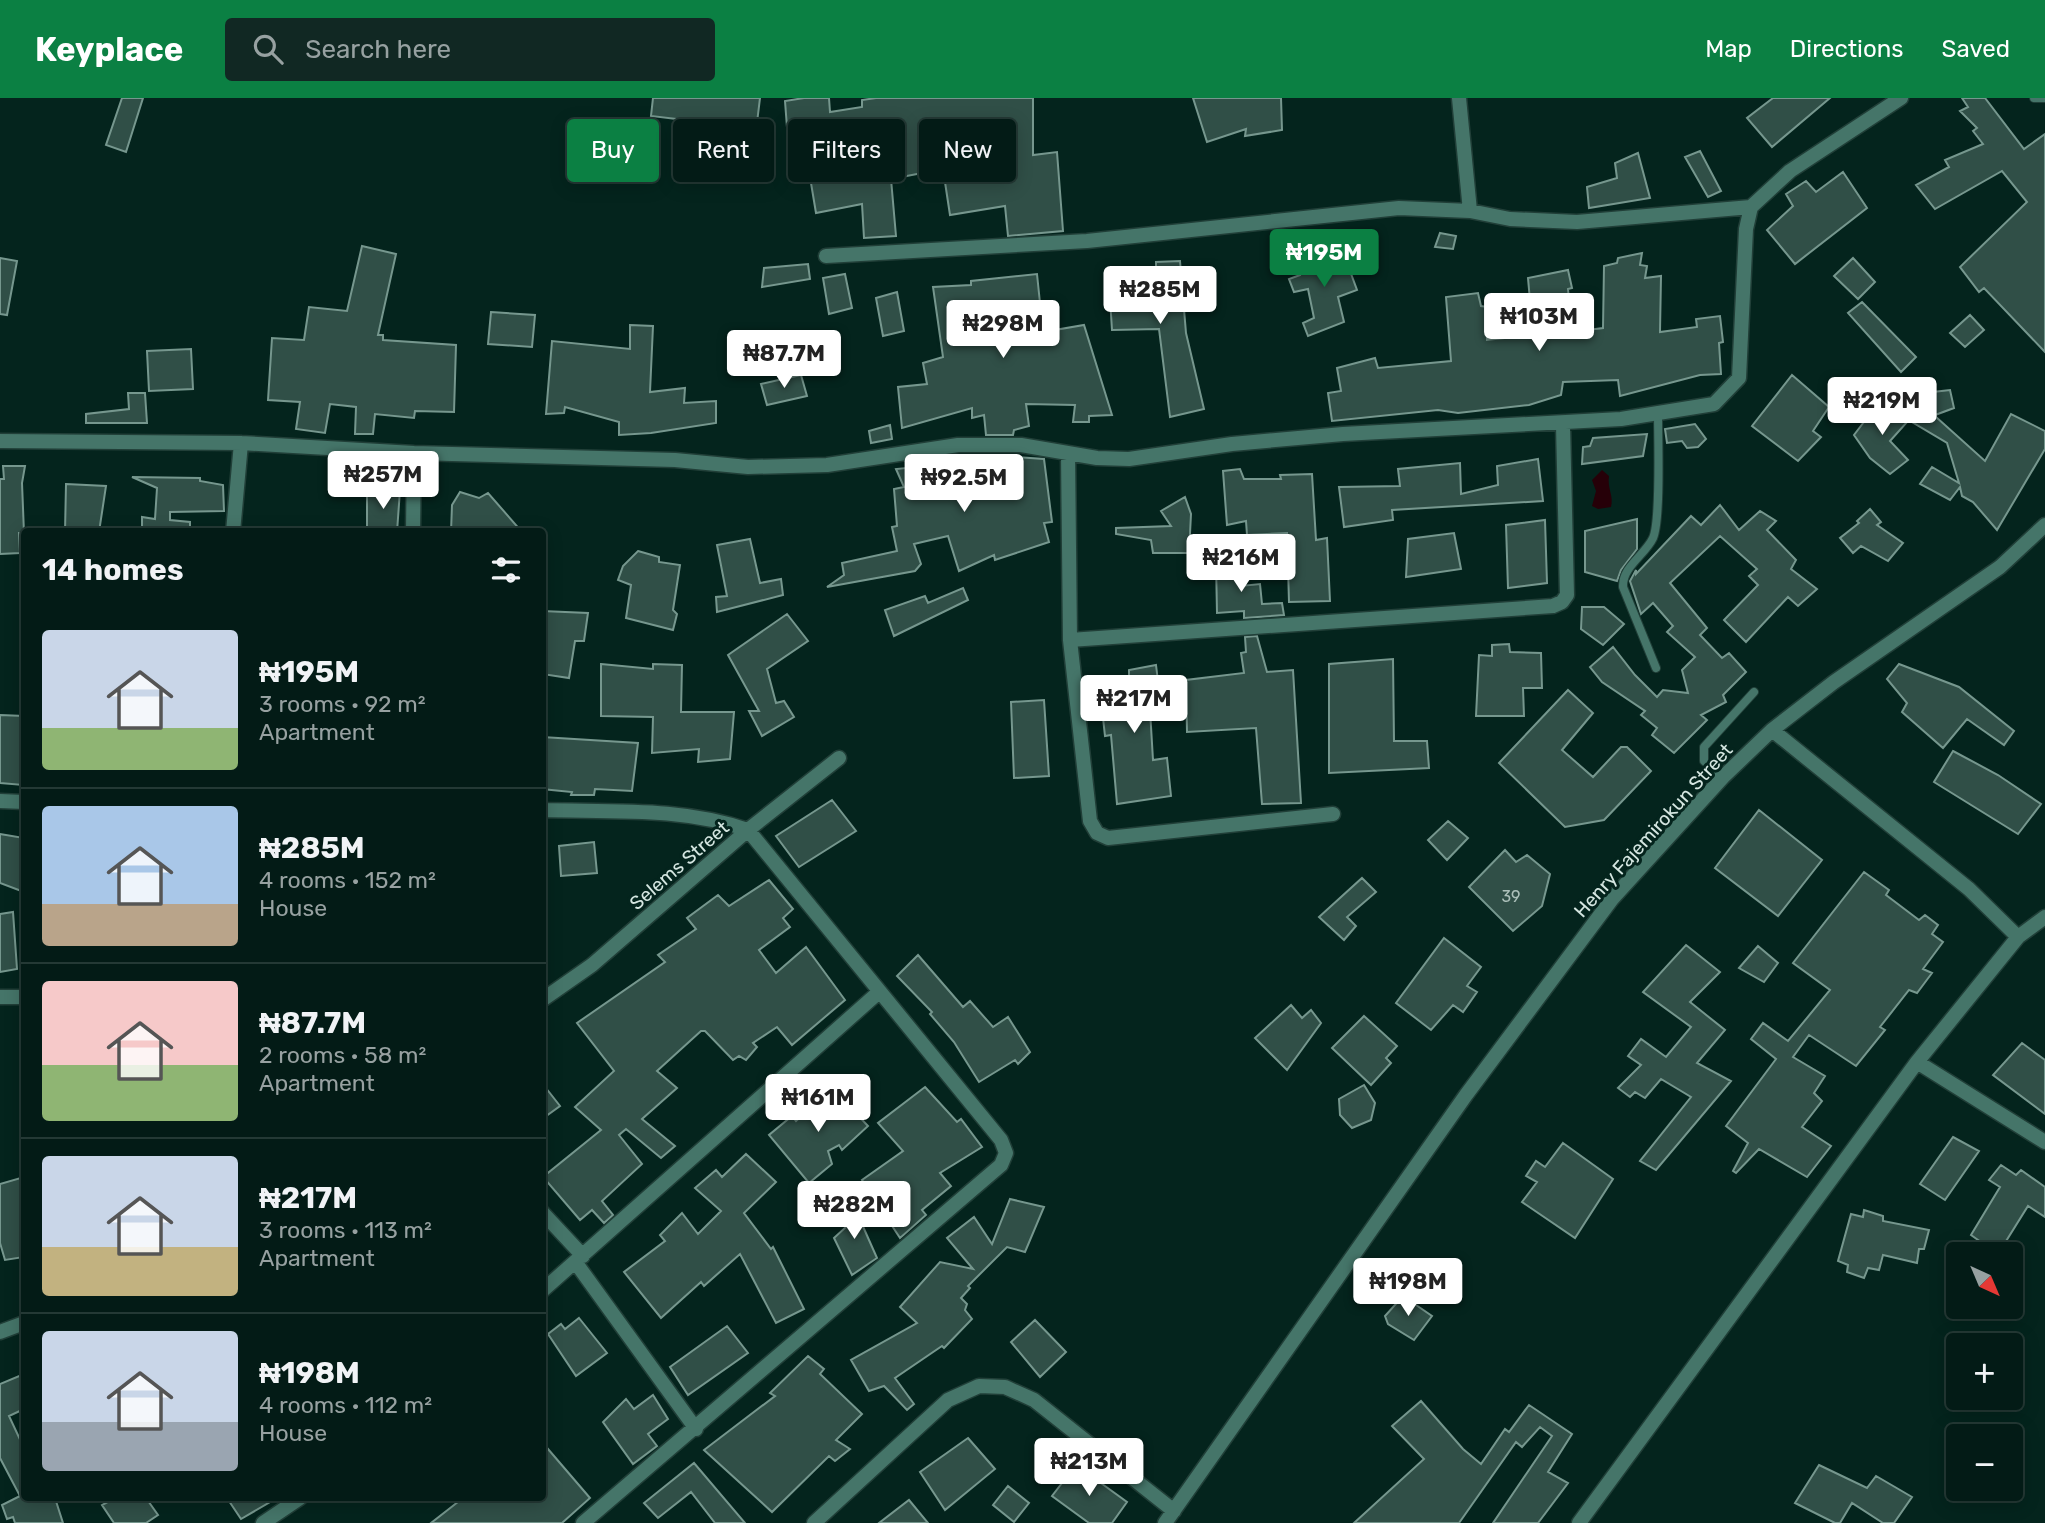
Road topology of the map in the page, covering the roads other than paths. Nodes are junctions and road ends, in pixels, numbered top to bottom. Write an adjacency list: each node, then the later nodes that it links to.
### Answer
1 (1459, 98): 6 (street)
2 (1901, 98): 5 (street)
3 (2034, 98): 4 (lane)
4 (2045, 98)
5 (1751, 207): 6 (street); 8 (street)
6 (1470, 211): 7 (street)
7 (825, 256)
8 (1658, 414): 9 (street); 18 (lane)
9 (1563, 425): 13 (street); 17 (street)
10 (0, 441): 11 (street)
11 (241, 443): 12 (street); 15 (street)
12 (414, 453): 13 (street); 16 (street)
13 (1068, 453): 17 (street)
14 (2045, 525): 20 (street, Henry Fajemirokun Street)
15 (233, 528)
16 (413, 528)
17 (1070, 640): 26 (street)
18 (1656, 668)
19 (1754, 692): 22 (lane)
20 (1772, 730): 22 (street, Henry Fajemirokun Street); 29 (street)
21 (839, 758): 27 (street, Selems Street)
22 (1723, 778): 43 (street, Henry Fajemirokun Street)
23 (0, 801): 24 (street)
24 (21, 802)
25 (546, 810): 27 (street)
26 (1333, 814)
27 (748, 830): 30 (street); 33 (street, Selems Street)
28 (2045, 917): 29 (street)
29 (2018, 937): 34 (street)
30 (878, 992): 37 (street); 41 (street)
31 (0, 997): 32 (street)
32 (21, 997)
33 (546, 997)
34 (1917, 1062): 35 (street); 48 (street)
35 (2045, 1142)
36 (546, 1217): 37 (street)
37 (580, 1259): 38 (street); 41 (street)
38 (546, 1288)
39 (21, 1323): 40 (street)
40 (0, 1332)
41 (696, 1429): 45 (street)
42 (296, 1501): 44 (street)
43 (1174, 1511): 46 (street); 47 (street, Henry Fajemirokun Street)
44 (263, 1523)
45 (583, 1523)
46 (814, 1523)
47 (1165, 1523)
48 (1579, 1523)

